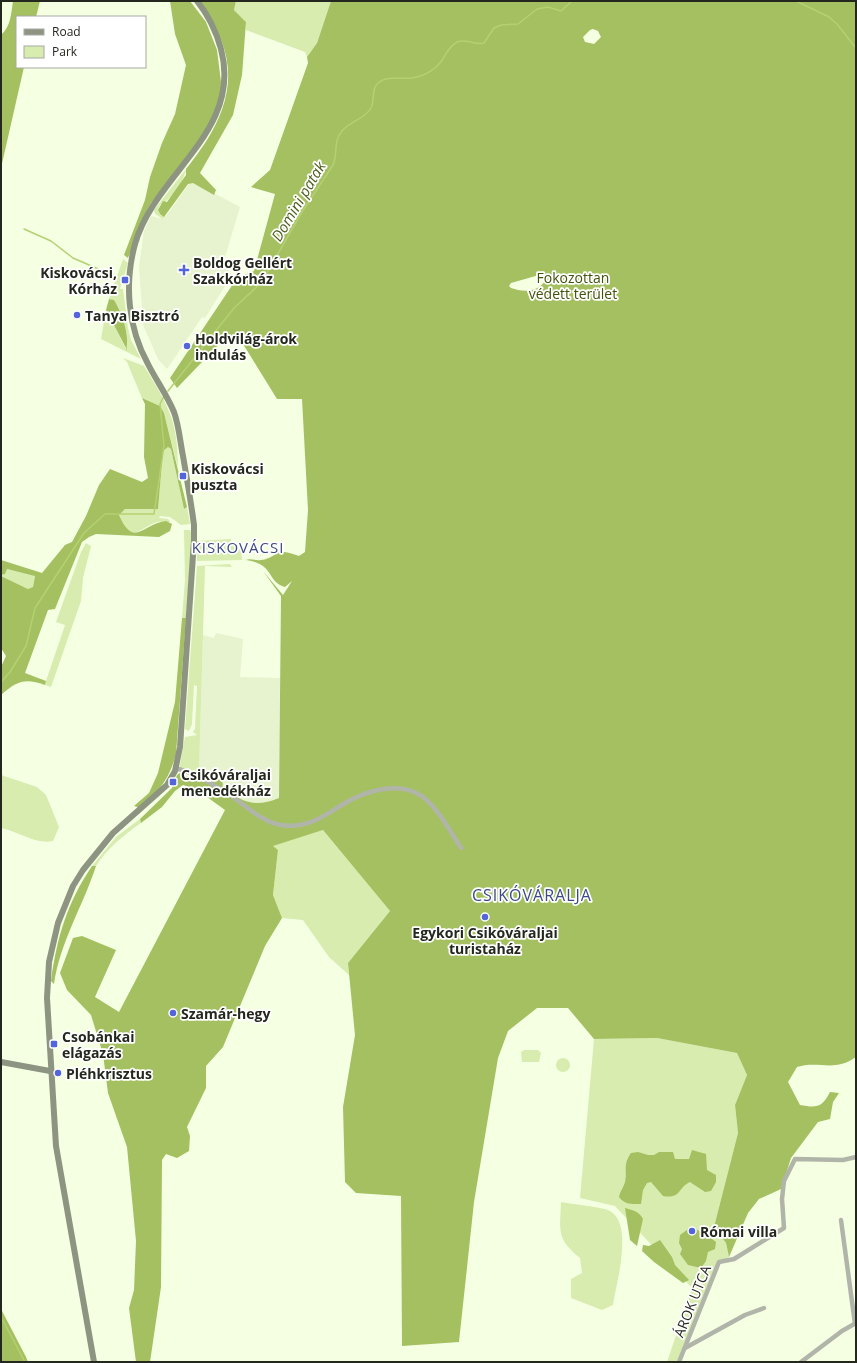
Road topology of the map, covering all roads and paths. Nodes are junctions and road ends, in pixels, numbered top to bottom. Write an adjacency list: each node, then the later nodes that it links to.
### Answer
1 (197, 1): 2 (main road)
2 (176, 768): 3 (street); 5 (main road)
3 (461, 848)
4 (1, 1062): 5 (main road)
5 (50, 1071): 11 (main road)
6 (856, 1157): 10 (street, ÁROK UTCA)
7 (841, 1220): 9 (street)
8 (764, 1308): 10 (street)
9 (855, 1324): 13 (street)
10 (685, 1348): 12 (street)
11 (94, 1362)
12 (679, 1362)
13 (801, 1362)

